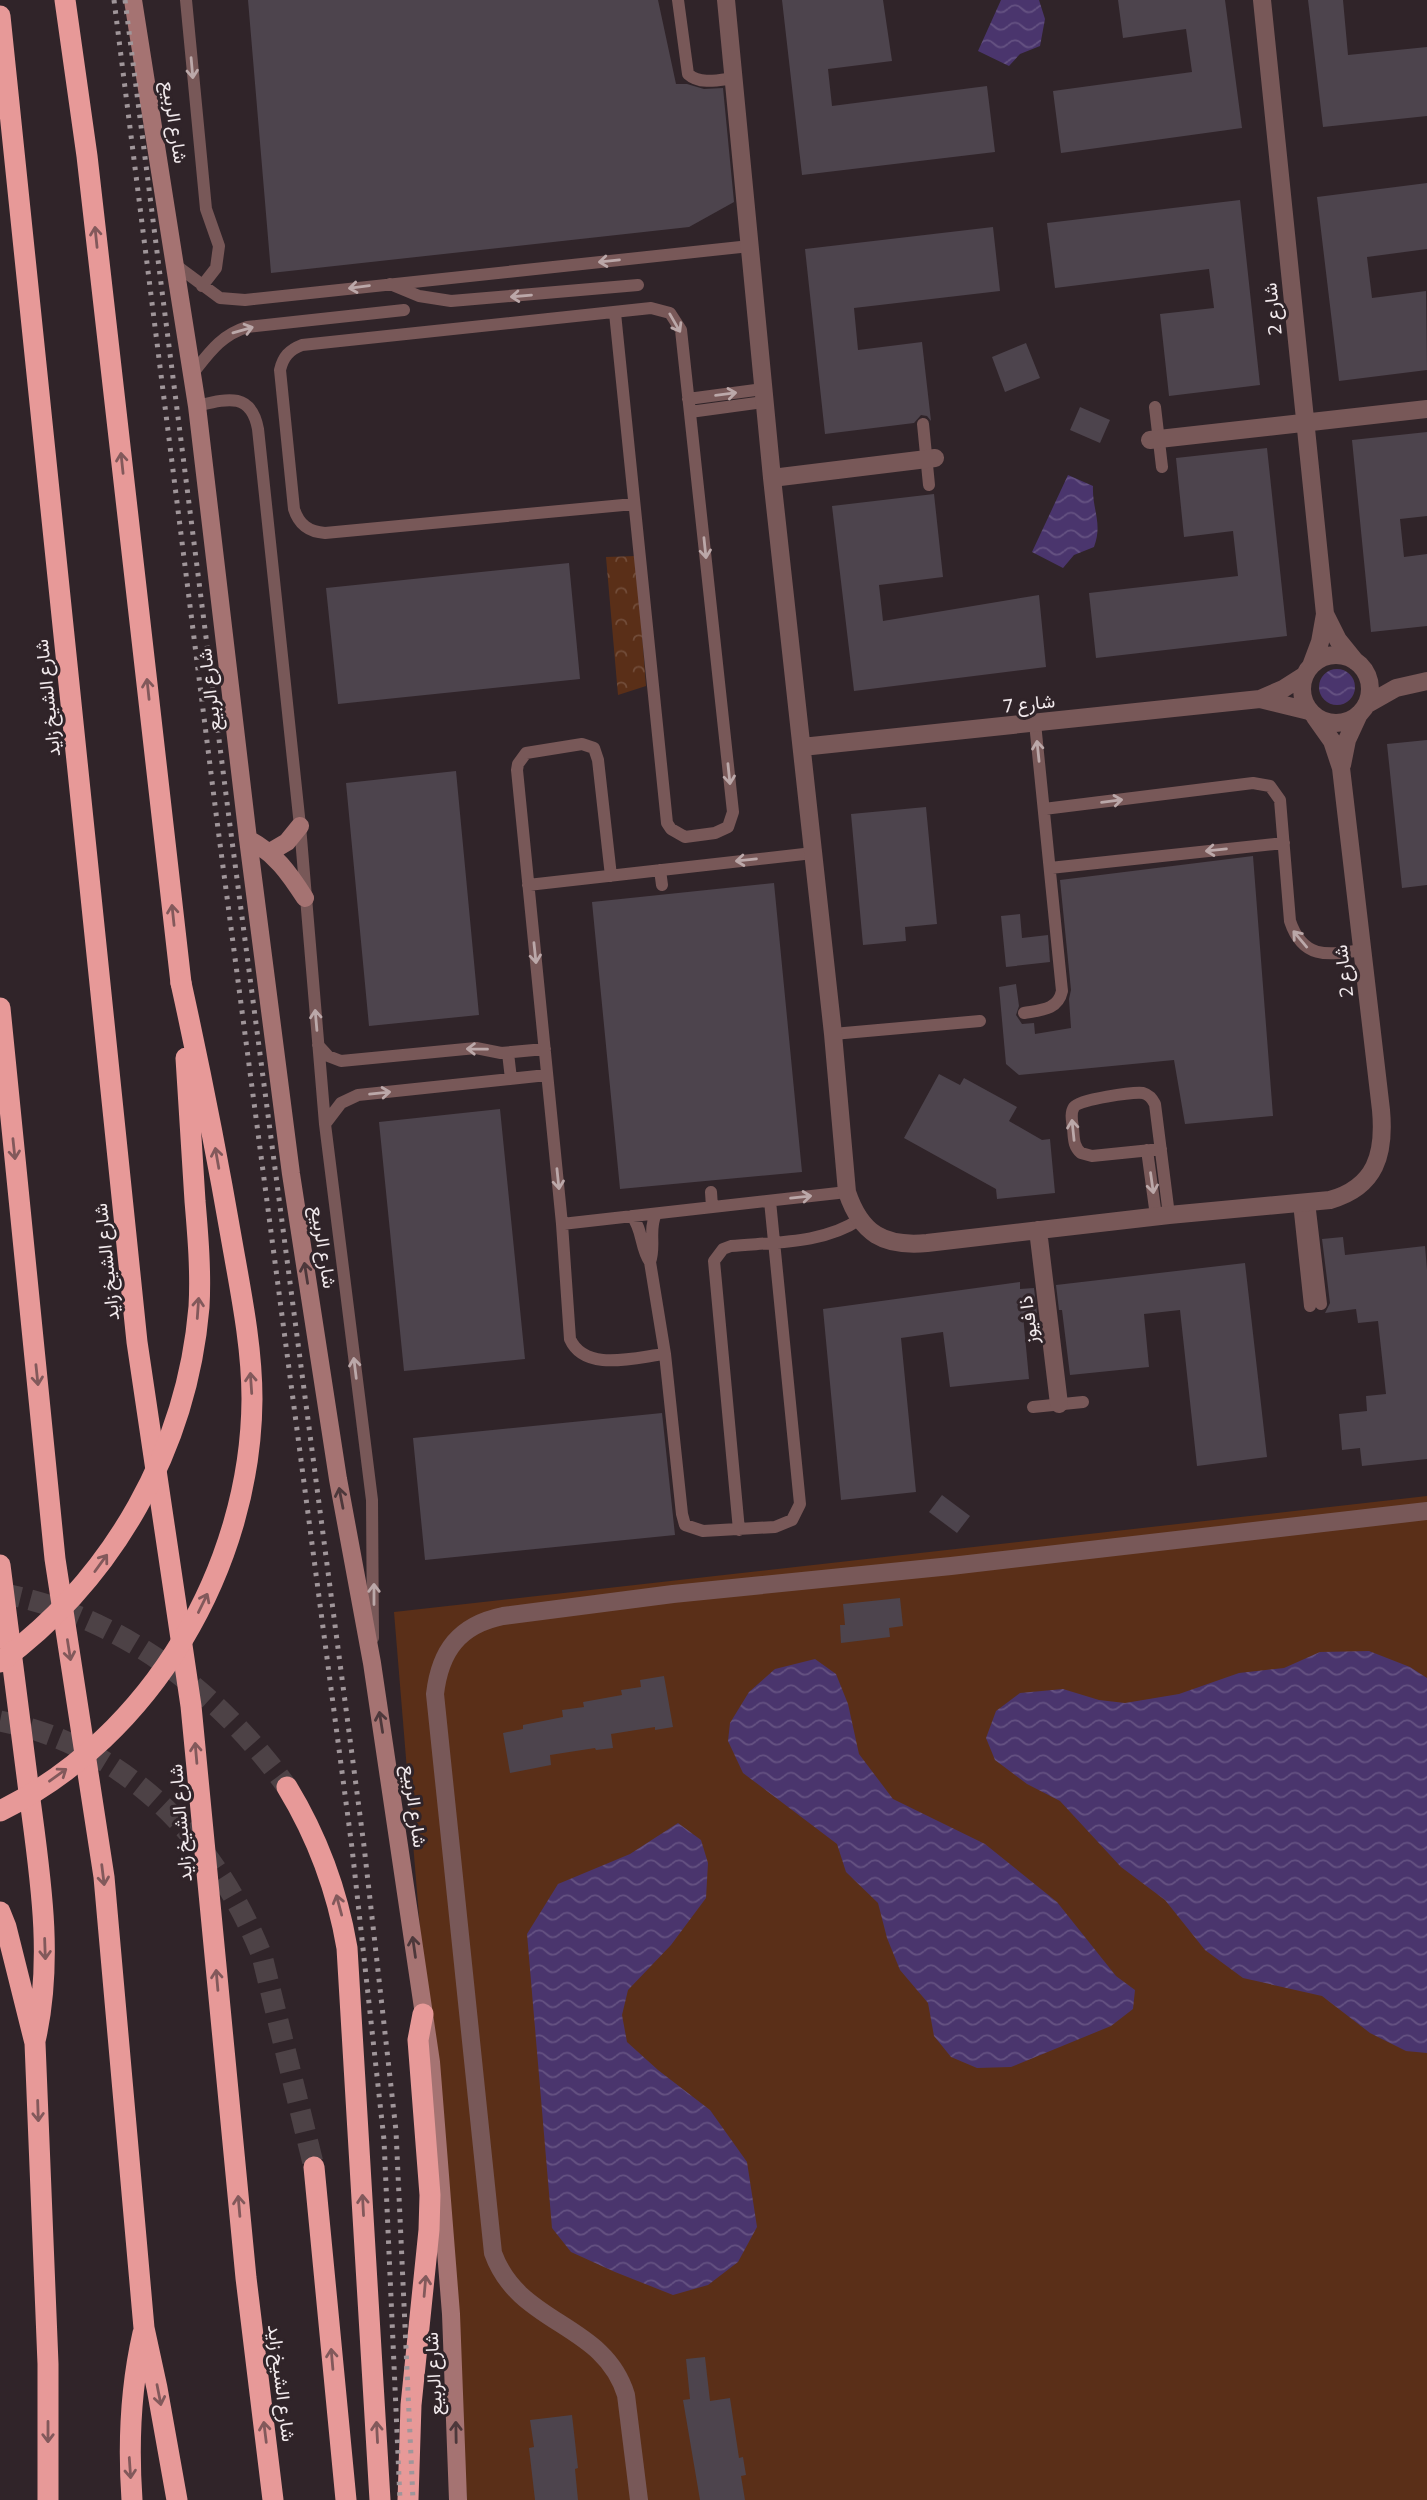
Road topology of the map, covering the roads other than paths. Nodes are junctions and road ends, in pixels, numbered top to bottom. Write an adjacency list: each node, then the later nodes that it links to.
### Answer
1 (65, 0): 53 (highway, one-way to 1)
2 (186, 0): 13 (lane, one-way to 13)
3 (678, 0): 8 (lane)
4 (726, 0): 8 (street)
5 (1262, 0): 22 (street, شارع 2)
6 (134, 2): 10 (main road, شارع الربيع)
7 (0, 16): 98 (highway, شارع الشيخ زايد, one-way to 7)
8 (734, 78): 9 (street)
9 (750, 246): 11 (lane, one-way to 11); 17 (street)
10 (177, 266): 13 (lane); 16 (main road, شارع الربيع)
11 (388, 284): 12 (lane, one-way to 11); 13 (lane, one-way to 13)
12 (638, 285)
13 (202, 286)
14 (404, 310): 16 (lane, one-way to 14)
15 (615, 313): 18 (lane, one-way to 18); 29 (lane); 29 (lane)
16 (193, 373): 19 (main road, شارع الربيع)
17 (764, 396): 18 (lane); 27 (street)
18 (689, 405): 29 (lane, one-way to 29)
19 (197, 406): 41 (lane); 42 (main road, شارع الربيع)
20 (1151, 407): 24 (lane)
21 (1427, 409): 22 (street)
22 (1305, 422): 24 (street); 30 (street, شارع 2)
23 (927, 424): 25 (lane)
24 (1154, 439): 26 (lane)
25 (931, 458): 27 (street); 28 (lane)
26 (1157, 468)
27 (772, 478): 38 (street)
28 (934, 484)
29 (634, 504)
30 (1325, 614): 31 (street, شارع 2); 32 (street, شارع 2)
31 (1358, 664): 32 (street); 33 (street); 35 (street)
32 (1308, 670): 34 (street, شارع 7); 36 (street)
33 (1419, 682): 35 (street)
34 (1261, 699): 36 (street, شارع 7); 37 (street, شارع 7)
35 (1362, 709): 36 (street); 39 (street, شارع 2)
36 (1312, 714): 39 (street, شارع 2)
37 (1035, 723): 38 (street, شارع 7); 40 (lane, one-way to 37)
38 (802, 747): 45 (street)
39 (1341, 768): 52 (street, شارع 2)
40 (1044, 809): 43 (lane, one-way to 43); 46 (lane)
41 (300, 826): 44 (main road); 51 (lane)
42 (248, 839): 44 (main road); 87 (main road, شارع الربيع, one-way to 42)
43 (1284, 843): 46 (lane, one-way to 46); 52 (lane, one-way to 43)
44 (270, 852): 51 (main road)
45 (814, 853): 47 (lane, one-way to 47); 57 (street)
46 (1051, 868): 55 (lane)
47 (665, 870): 48 (lane); 49 (lane)
48 (611, 876): 50 (lane); 50 (lane)
49 (667, 884)
50 (528, 885): 59 (lane, one-way to 59)
51 (305, 898): 58 (lane, one-way to 51)
52 (1362, 950): 68 (street, شارع 2)
53 (181, 983): 86 (highway, one-way to 53, bridge); 89 (highway, one-way to 53, bridge)
54 (0, 1008): 94 (highway, one-way to 94)
55 (1024, 1013)
56 (980, 1021): 57 (lane)
57 (833, 1034): 65 (street)
58 (318, 1044): 60 (lane, one-way to 58); 63 (lane)
59 (545, 1049): 60 (lane); 61 (lane)
60 (508, 1053): 62 (lane)
61 (547, 1075): 62 (lane); 74 (lane, one-way to 74)
62 (511, 1079): 63 (lane, one-way to 62)
63 (325, 1124): 87 (lane, one-way to 63)
64 (1154, 1150): 64 (lane, one-way to 64); 72 (lane)
65 (847, 1192): 67 (lane, one-way to 65); 73 (street)
66 (706, 1193): 69 (lane)
67 (770, 1201): 69 (lane); 76 (lane)
68 (1304, 1202): 72 (street); 78 (lane)
69 (708, 1208): 70 (lane)
70 (656, 1214): 71 (lane); 77 (lane)
71 (632, 1216): 74 (lane); 77 (lane)
72 (1163, 1216): 75 (street)
73 (860, 1219): 75 (street); 76 (lane)
74 (562, 1224): 79 (lane)
75 (1038, 1230): 81 (street, ذا فيوز)
76 (775, 1242): 84 (lane); 84 (lane)
77 (650, 1262): 79 (lane)
78 (1316, 1305)
79 (665, 1354): 84 (lane)
80 (1083, 1398): 81 (lane)
81 (1059, 1401): 82 (lane)
82 (1033, 1404)
83 (1427, 1511): 103 (street)
84 (740, 1530)
85 (0, 1565): 92 (highway, one-way to 92)
86 (0, 1662)
87 (372, 1663): 91 (main road, شارع الربيع, one-way to 87)
88 (287, 1787): 100 (highway, one-way to 88)
89 (0, 1811)
90 (0, 1912): 92 (highway)
91 (423, 2014): 101 (highway, one-way to 91); 102 (main road, شارع الربيع, one-way to 91)
92 (35, 2043): 95 (highway, one-way to 95)
93 (314, 2167): 99 (highway, one-way to 93)
94 (144, 2328): 96 (highway, one-way to 96); 97 (highway, one-way to 97)
95 (48, 2500)
96 (132, 2500)
97 (177, 2500)
98 (273, 2500)
99 (346, 2500)
100 (380, 2500)
101 (408, 2500)
102 (458, 2500)
103 (639, 2500)

